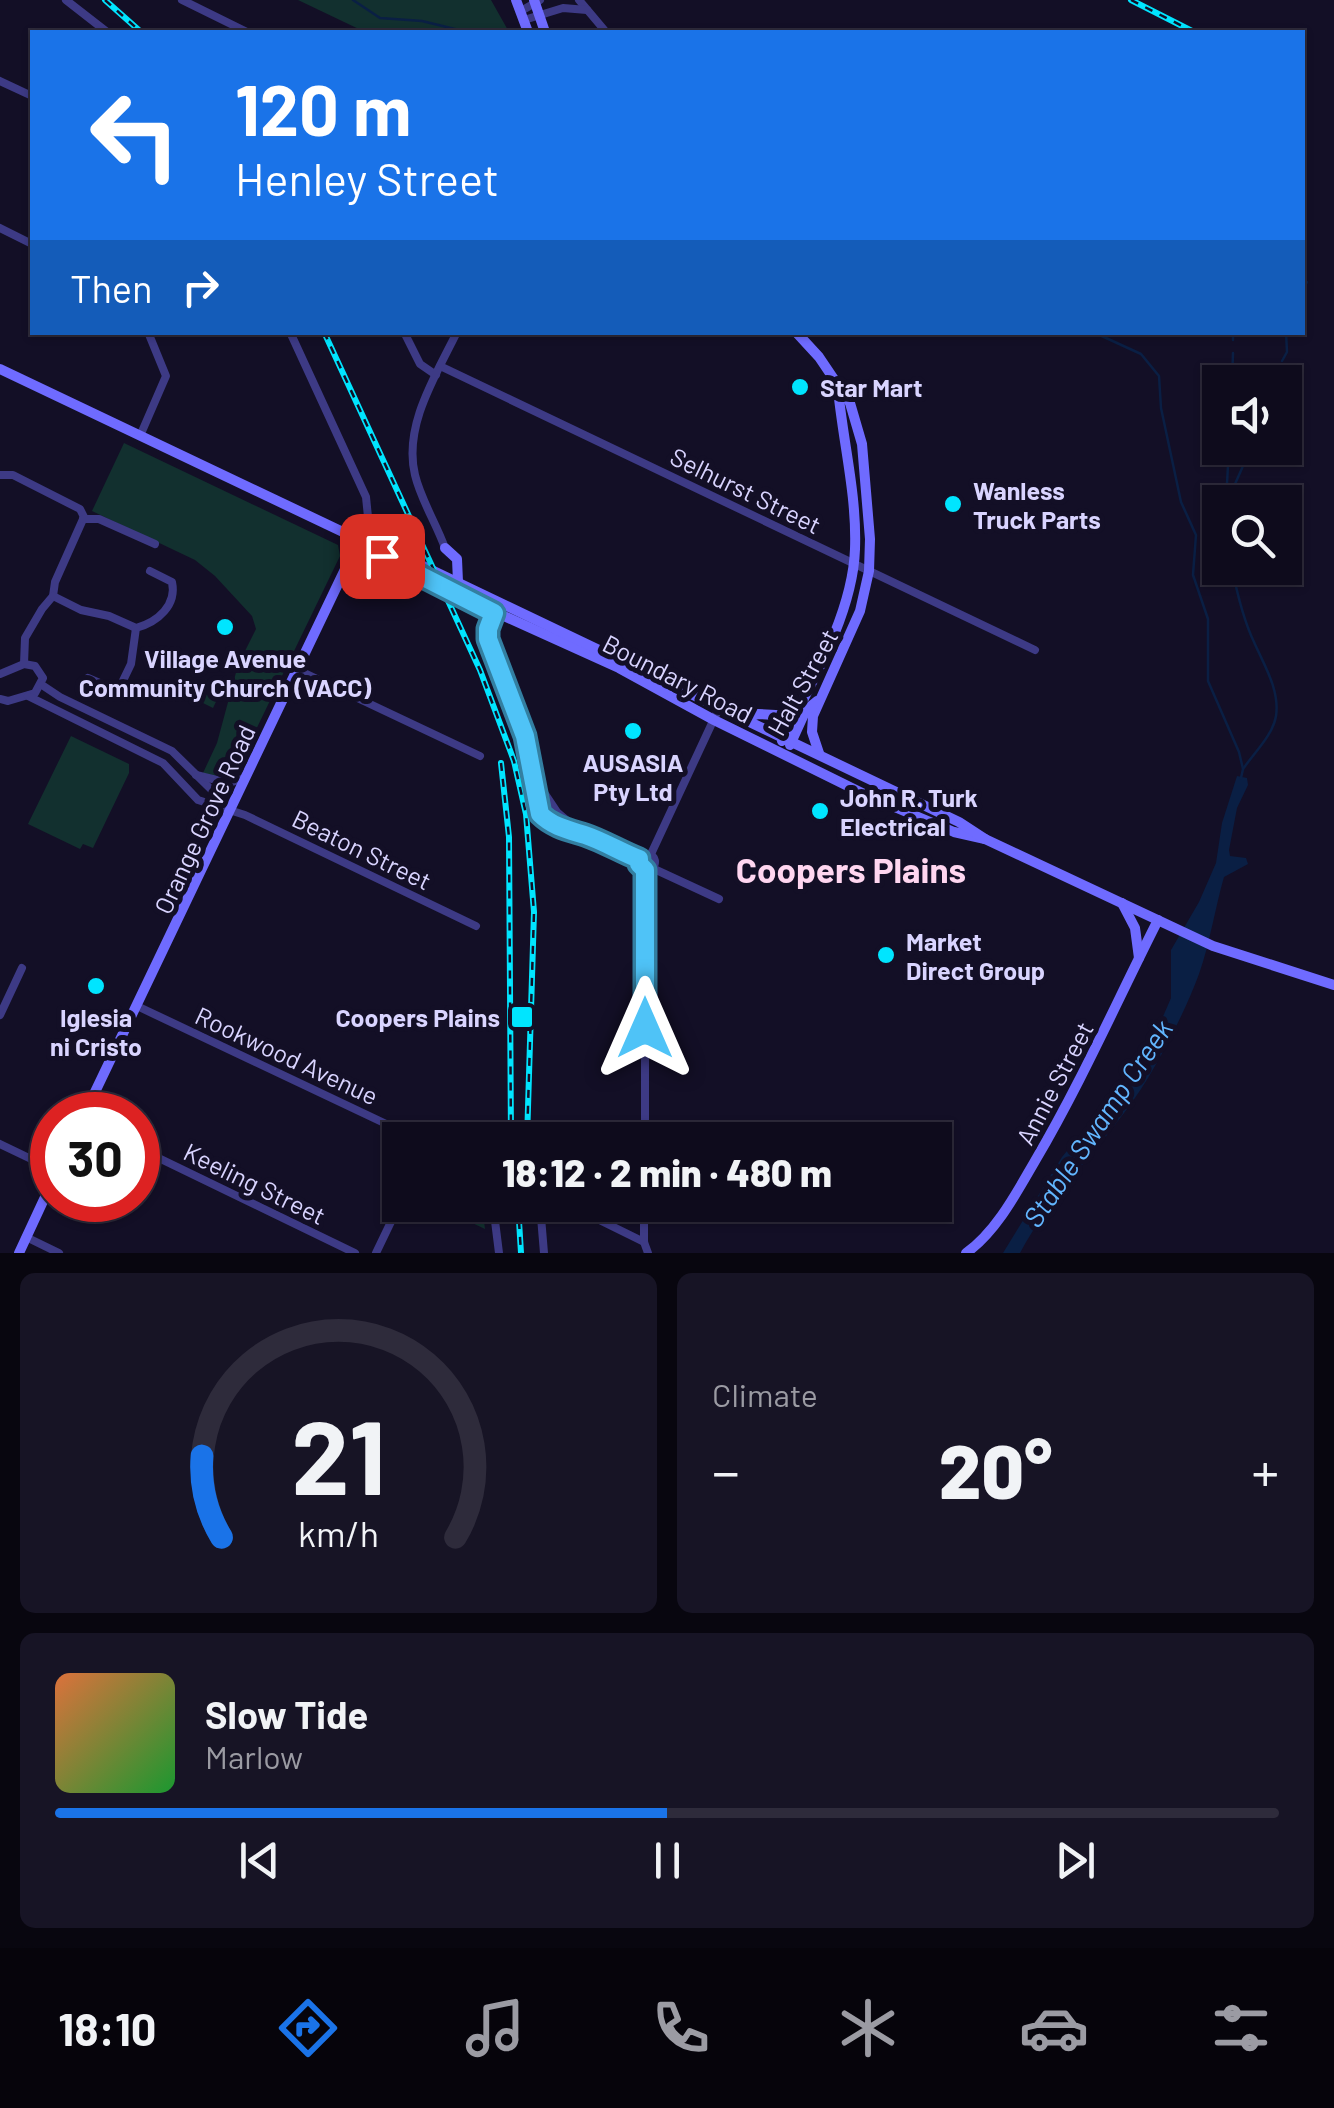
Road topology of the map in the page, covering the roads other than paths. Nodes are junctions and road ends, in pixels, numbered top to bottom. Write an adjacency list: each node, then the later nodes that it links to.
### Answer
1 (66, 0): 7 (street)
2 (182, 0): 8 (street)
3 (579, 0): 6 (street)
4 (537, 4): 5 (street); 6 (street); 9 (main road)
5 (520, 10)
6 (587, 10): 10 (street)
7 (104, 30)
8 (243, 30)
9 (544, 30)
10 (604, 30)
11 (0, 81): 12 (street)
12 (30, 95)
13 (0, 228): 14 (street)
14 (30, 243)
15 (149, 335): 23 (street)
16 (291, 335): 26 (street)
17 (406, 335): 21 (street)
18 (456, 335): 21 (street)
19 (799, 335): 22 (main road, Halt Street)
20 (0, 369): 23 (main road, Boundary Road)
21 (438, 370): 28 (street); 29 (street, Selhurst Street)
22 (838, 388): 29 (main road, Halt Street); 31 (main road, Halt Street)
23 (140, 436): 26 (main road, Boundary Road)
24 (0, 474): 25 (street)
25 (84, 519): 27 (street); 33 (street)
26 (358, 540): 32 (main road, Boundary Road); 34 (main road, Boundary Road); 38 (main road, Orange Grove Road)
27 (155, 544)
28 (445, 548): 32 (main road)
29 (854, 564): 31 (street, Selhurst Street); 48 (main road, Halt Street)
30 (150, 571): 35 (street)
31 (869, 572): 36 (street, Selhurst Street); 45 (main road, Halt Street)
32 (458, 582): 47 (main road, Boundary Road)
33 (53, 596): 35 (street); 37 (street)
34 (494, 613): 50 (main road, Boundary Road); 60 (street)
35 (136, 628): 42 (street)
36 (1035, 650)
37 (24, 664): 39 (street); 41 (street)
38 (296, 669): 54 (street); 56 (main road, Orange Grove Road)
39 (0, 674)
40 (88, 678): 42 (street)
41 (42, 685): 43 (street); 55 (street)
42 (118, 691): 44 (street)
43 (28, 696): 46 (street); 57 (street)
44 (132, 697)
45 (822, 697): 51 (main road, Halt Street); 53 (main road)
46 (1, 700)
47 (720, 706): 49 (main road, Boundary Road); 50 (street)
48 (794, 716): 49 (main road); 51 (main road, Halt Street)
49 (746, 718): 51 (main road, Boundary Road)
50 (714, 720): 52 (main road, Boundary Road); 59 (street)
51 (788, 738): 52 (main road, Halt Street); 53 (main road, Boundary Road)
52 (781, 752): 58 (main road, Boundary Road)
53 (819, 754): 58 (main road, Boundary Road)
54 (480, 756)
55 (196, 775): 56 (street); 57 (street)
56 (244, 778): 57 (main road, Orange Grove Road)
57 (230, 808): 65 (street, Beaton Street); 69 (main road, Orange Grove Road)
58 (985, 839): 63 (main road, Boundary Road)
59 (651, 854): 60 (street); 61 (street)
60 (639, 859): 61 (street)
61 (649, 869): 62 (street); 73 (street)
62 (720, 898)
63 (1122, 903): 64 (main road, Boundary Road); 66 (main road)
64 (1158, 920): 66 (main road, Annie Street); 68 (main road, Boundary Road)
65 (476, 926)
66 (1139, 959): 92 (main road, Annie Street)
67 (22, 968): 70 (street)
68 (1334, 985)
69 (137, 1006): 71 (main road, Orange Grove Road); 72 (street, Rookwood Avenue)
70 (0, 1015)
71 (95, 1092)
72 (382, 1122)
73 (645, 1122)
74 (0, 1144): 75 (street)
75 (30, 1158)
76 (160, 1159): 87 (street, Keeling Street)
77 (33, 1222): 83 (main road)
78 (391, 1222): 88 (street)
79 (495, 1222): 89 (street)
80 (541, 1222): 90 (street)
81 (603, 1222): 84 (street)
82 (644, 1222): 84 (street)
83 (26, 1238): 85 (main road); 86 (street)
84 (644, 1242): 91 (street)
85 (18, 1253)
86 (59, 1253)
87 (355, 1253)
88 (376, 1253)
89 (499, 1253)
90 (544, 1253)
91 (648, 1253)
92 (966, 1253)

